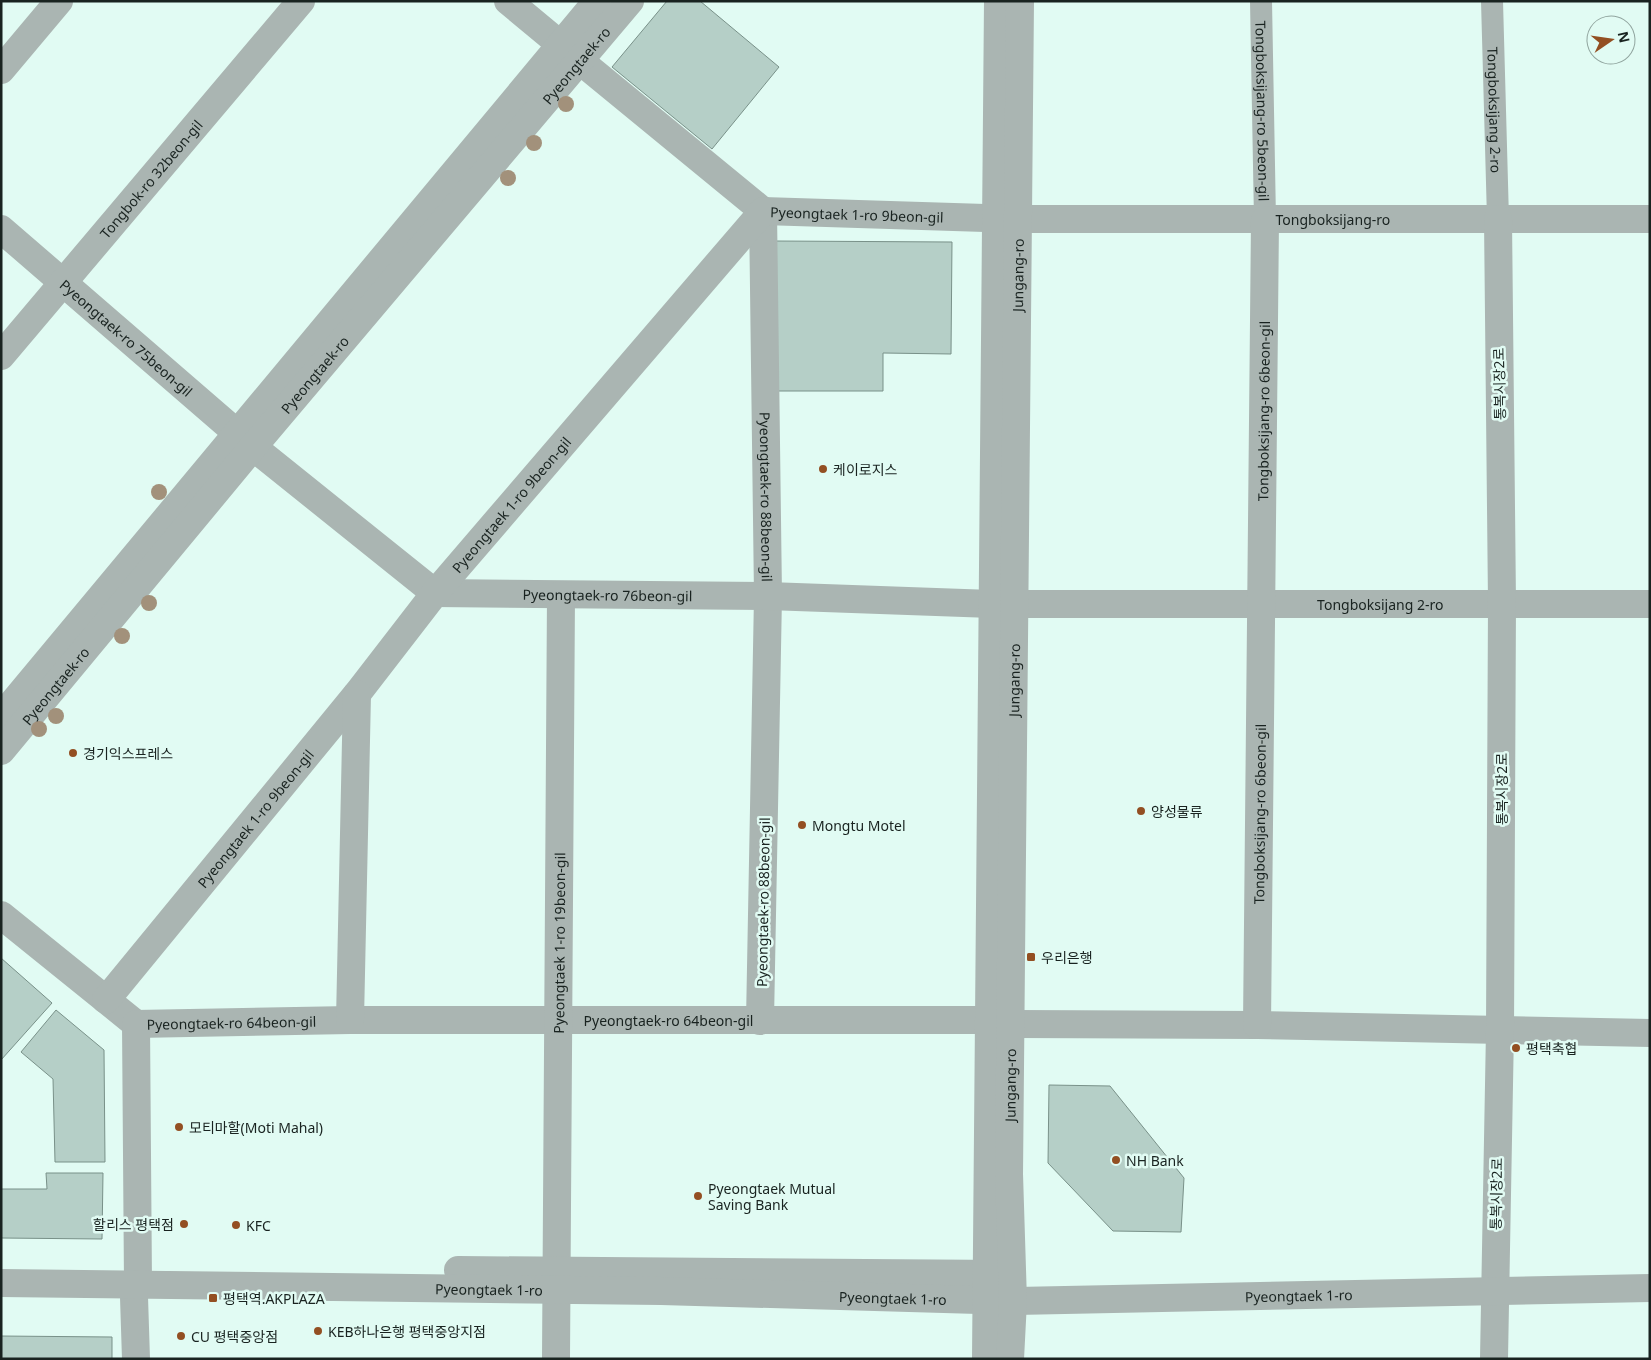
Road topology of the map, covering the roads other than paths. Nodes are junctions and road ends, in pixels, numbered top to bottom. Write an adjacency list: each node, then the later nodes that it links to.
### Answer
1 (60, 1): 11 (street)
2 (301, 1): 18 (street, Tongbok-ro 32beon-gil)
3 (508, 1): 10 (street)
4 (597, 1): 10 (street, Pyeongtaek-ro)
5 (630, 1): 10 (street, Pyeongtaek-ro)
6 (998, 1): 13 (street, Jungang-ro)
7 (1020, 1): 13 (street, Jungang-ro)
8 (1261, 1): 16 (street, Tongboksijang-ro 5beon-gil)
9 (1492, 1): 14 (street, Tongboksijang 2-ro)
10 (570, 52): 12 (street); 20 (street, Pyeongtaek-ro)
11 (1, 70)
12 (763, 211): 13 (street, Pyeongtaek 1-ro 9beon-gil); 21 (street, Pyeongtaek 1-ro 9beon-gil); 23 (street, Pyeongtaek-ro 88beon-gil)
13 (1007, 218): 16 (street, Tongboksijang-ro); 24 (street, Jungang-ro)
14 (1498, 219): 15 (street, Tongboksijang-ro); 16 (street, Tongboksijang-ro); 26 (street, 통복시장2로)
15 (1650, 219)
16 (1265, 220): 25 (street, Tongboksijang-ro 6beon-gil)
17 (1, 229): 18 (street, Pyeongtaek-ro 75beon-gil)
18 (62, 282): 19 (street, Tongbok-ro 32beon-gil); 20 (street, Pyeongtaek-ro 75beon-gil)
19 (1, 356)
20 (246, 441): 21 (street); 29 (street, Pyeongtaek-ro); 30 (street, Pyeongtaek-ro)
21 (434, 593): 22 (street, Pyeongtaek-ro 76beon-gil); 28 (street, Pyeongtaek 1-ro 9beon-gil)
22 (561, 595): 23 (street, Pyeongtaek-ro 76beon-gil); 34 (street, Pyeongtaek 1-ro 19beon-gil)
23 (768, 596): 24 (street, Pyeongtaek-ro 76beon-gil); 35 (street, Pyeongtaek-ro 88beon-gil)
24 (1003, 603): 25 (street); 36 (street, Jungang-ro)
25 (1260, 603): 26 (street, Tongboksijang 2-ro); 38 (street, Tongboksijang-ro 6beon-gil)
26 (1502, 603): 27 (street, Tongboksijang 2-ro); 39 (street, 통복시장2로)
27 (1650, 604)
28 (356, 694): 32 (street, Pyeongtaek 1-ro 9beon-gil); 33 (street)
29 (1, 717)
30 (1, 751)
31 (1, 915): 32 (street, Pyeongtaek-ro 64beon-gil)
32 (106, 1000): 37 (street, Pyeongtaek-ro 64beon-gil)
33 (350, 1020): 34 (street, Pyeongtaek-ro 64beon-gil); 37 (street, Pyeongtaek-ro 64beon-gil)
34 (560, 1021): 35 (street, Pyeongtaek-ro 64beon-gil); 43 (street, Pyeongtaek 1-ro 19beon-gil)
35 (760, 1021): 36 (street, Pyeongtaek-ro 64beon-gil)
36 (1000, 1022): 38 (street); 45 (street, Jungang-ro)
37 (136, 1024): 42 (street)
38 (1257, 1025): 39 (street)
39 (1500, 1030): 40 (street); 47 (street, 통복시장2로)
40 (1650, 1033)
41 (1, 1265): 42 (street)
42 (138, 1275): 43 (street, Pyeongtaek 1-ro); 44 (street); 48 (street)
43 (557, 1281): 45 (street, Pyeongtaek 1-ro); 49 (street, Pyeongtaek 1-ro 19beon-gil)
44 (1, 1283)
45 (1000, 1287): 47 (street, Pyeongtaek 1-ro); 50 (street, Jungang-ro); 51 (street, Jungang-ro)
46 (1650, 1288): 47 (street, Pyeongtaek 1-ro)
47 (1494, 1290): 52 (street, 통복시장2로)
48 (136, 1359)
49 (556, 1359)
50 (986, 1359)
51 (1010, 1359)
52 (1494, 1359)

